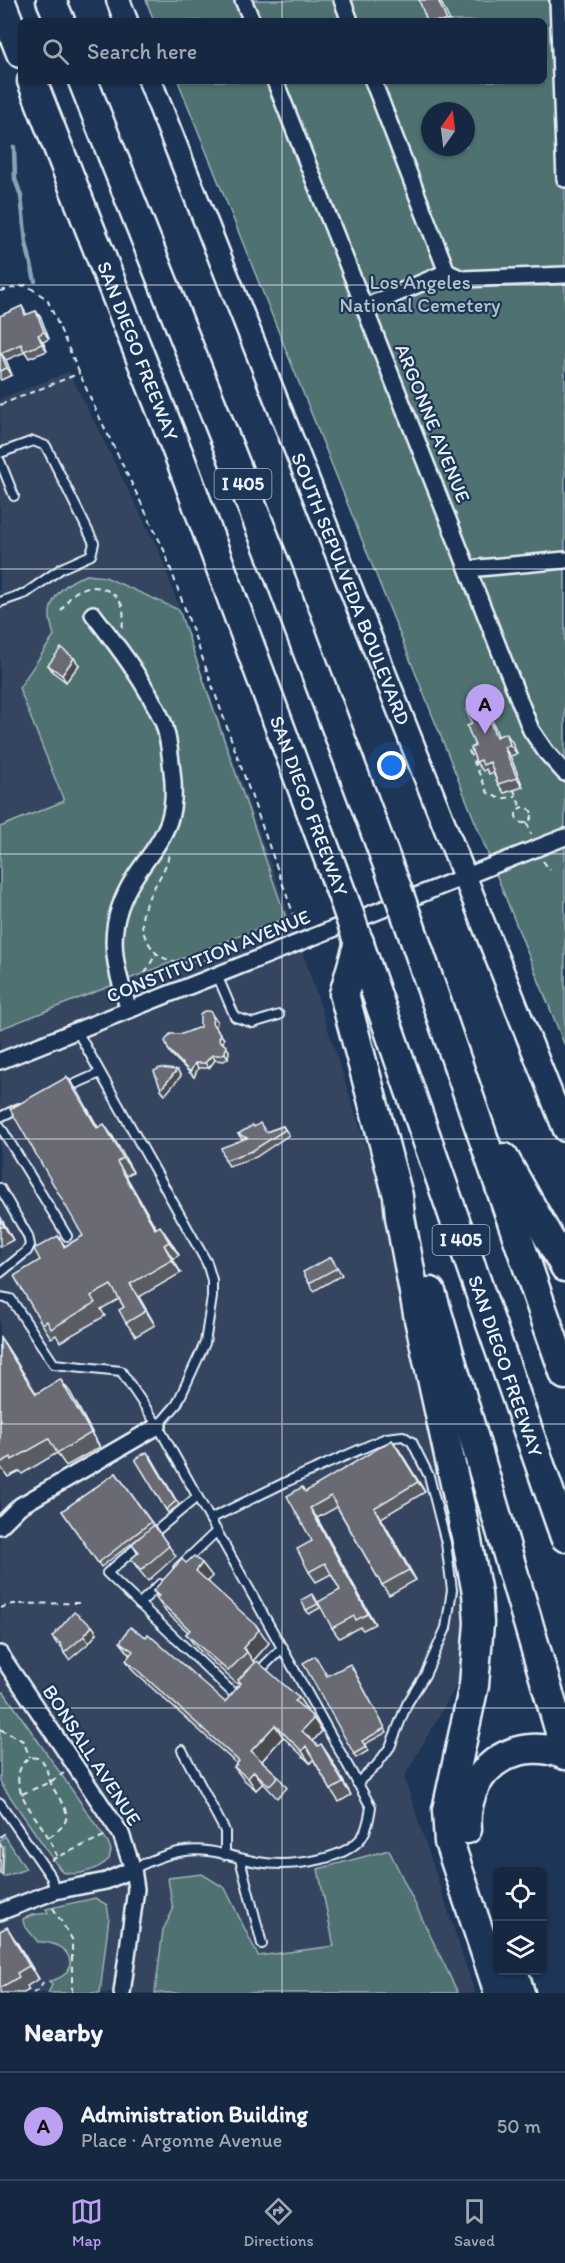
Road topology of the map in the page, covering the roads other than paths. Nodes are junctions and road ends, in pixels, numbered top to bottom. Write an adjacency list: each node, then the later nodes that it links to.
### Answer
1 (0, 0): 13 (highway)
2 (17, 0): 8 (highway)
3 (51, 0): 9 (highway)
4 (118, 0): 10 (main road)
5 (243, 0): 11 (street)
6 (342, 0): 12 (street)
7 (558, 0): 20 (street)
8 (25, 18)
9 (59, 18)
10 (125, 18)
11 (251, 18)
12 (349, 18)
13 (18, 45)
14 (33, 84): 34 (highway, SAN DIEGO FREEWAY / I 405)
15 (50, 84): 34 (highway)
16 (84, 84): 43 (highway, I 405, bridge)
17 (151, 84): 33 (main road, SOUTH SEPULVEDA BOULEVARD)
18 (277, 84): 23 (street, ARGONNE AVENUE)
19 (374, 84): 21 (street)
20 (565, 179)
21 (447, 272): 22 (street); 23 (street)
22 (565, 275)
23 (365, 307): 28 (street, ARGONNE AVENUE)
24 (0, 453): 29 (lane)
25 (0, 461): 26 (lane)
26 (14, 496)
27 (565, 560): 28 (street)
28 (468, 569): 31 (street, ARGONNE AVENUE)
29 (0, 602)
30 (93, 615): 37 (street)
31 (565, 773)
32 (565, 837): 33 (street, CONSTITUTION AVENUE)
33 (465, 877): 36 (street, CONSTITUTION AVENUE); 47 (main road, SOUTH SEPULVEDA BOULEVARD)
34 (354, 905): 35 (highway, SAN DIEGO FREEWAY / I 405, bridge)
35 (362, 936): 49 (highway); 56 (highway); 61 (highway, SAN DIEGO FREEWAY / I 405)
36 (217, 970): 37 (street, CONSTITUTION AVENUE); 38 (lane)
37 (129, 1010): 39 (street, CONSTITUTION AVENUE)
38 (279, 1015)
39 (77, 1031): 40 (street, CONSTITUTION AVENUE); 41 (lane)
40 (0, 1061)
41 (100, 1073): 42 (lane); 55 (lane)
42 (60, 1090)
43 (466, 1090): 51 (highway); 54 (highway, I 405)
44 (30, 1104): 45 (lane)
45 (0, 1117)
46 (0, 1126): 50 (lane)
47 (565, 1130)
48 (0, 1188): 52 (lane)
49 (398, 1196): 69 (highway); 83 (highway)
50 (67, 1236)
51 (565, 1267)
52 (0, 1273)
53 (0, 1298): 55 (lane)
54 (565, 1374)
55 (158, 1426): 57 (lane); 59 (street)
56 (565, 1490)
57 (197, 1497): 58 (lane); 64 (lane)
58 (210, 1519): 60 (lane); 72 (lane)
59 (0, 1526)
60 (217, 1531): 62 (lane); 65 (lane)
61 (565, 1537)
62 (174, 1571)
63 (165, 1580): 64 (lane)
64 (139, 1604): 68 (lane)
65 (283, 1647): 67 (lane); 72 (lane)
66 (1, 1659): 76 (street, BONSALL AVENUE)
67 (251, 1679)
68 (243, 1687)
69 (565, 1749)
70 (182, 1750): 74 (lane)
71 (565, 1755): 79 (highway)
72 (357, 1783): 75 (lane)
73 (0, 1803): 77 (lane)
74 (225, 1855): 75 (lane); 76 (lane)
75 (240, 1859): 80 (lane)
76 (133, 1869): 77 (street); 82 (street, BONSALL AVENUE)
77 (53, 1898): 78 (street)
78 (0, 1912)
79 (497, 1921)
80 (262, 1944)
81 (514, 1975): 84 (highway)
82 (122, 1993)
83 (499, 1993)
84 (520, 1993)

